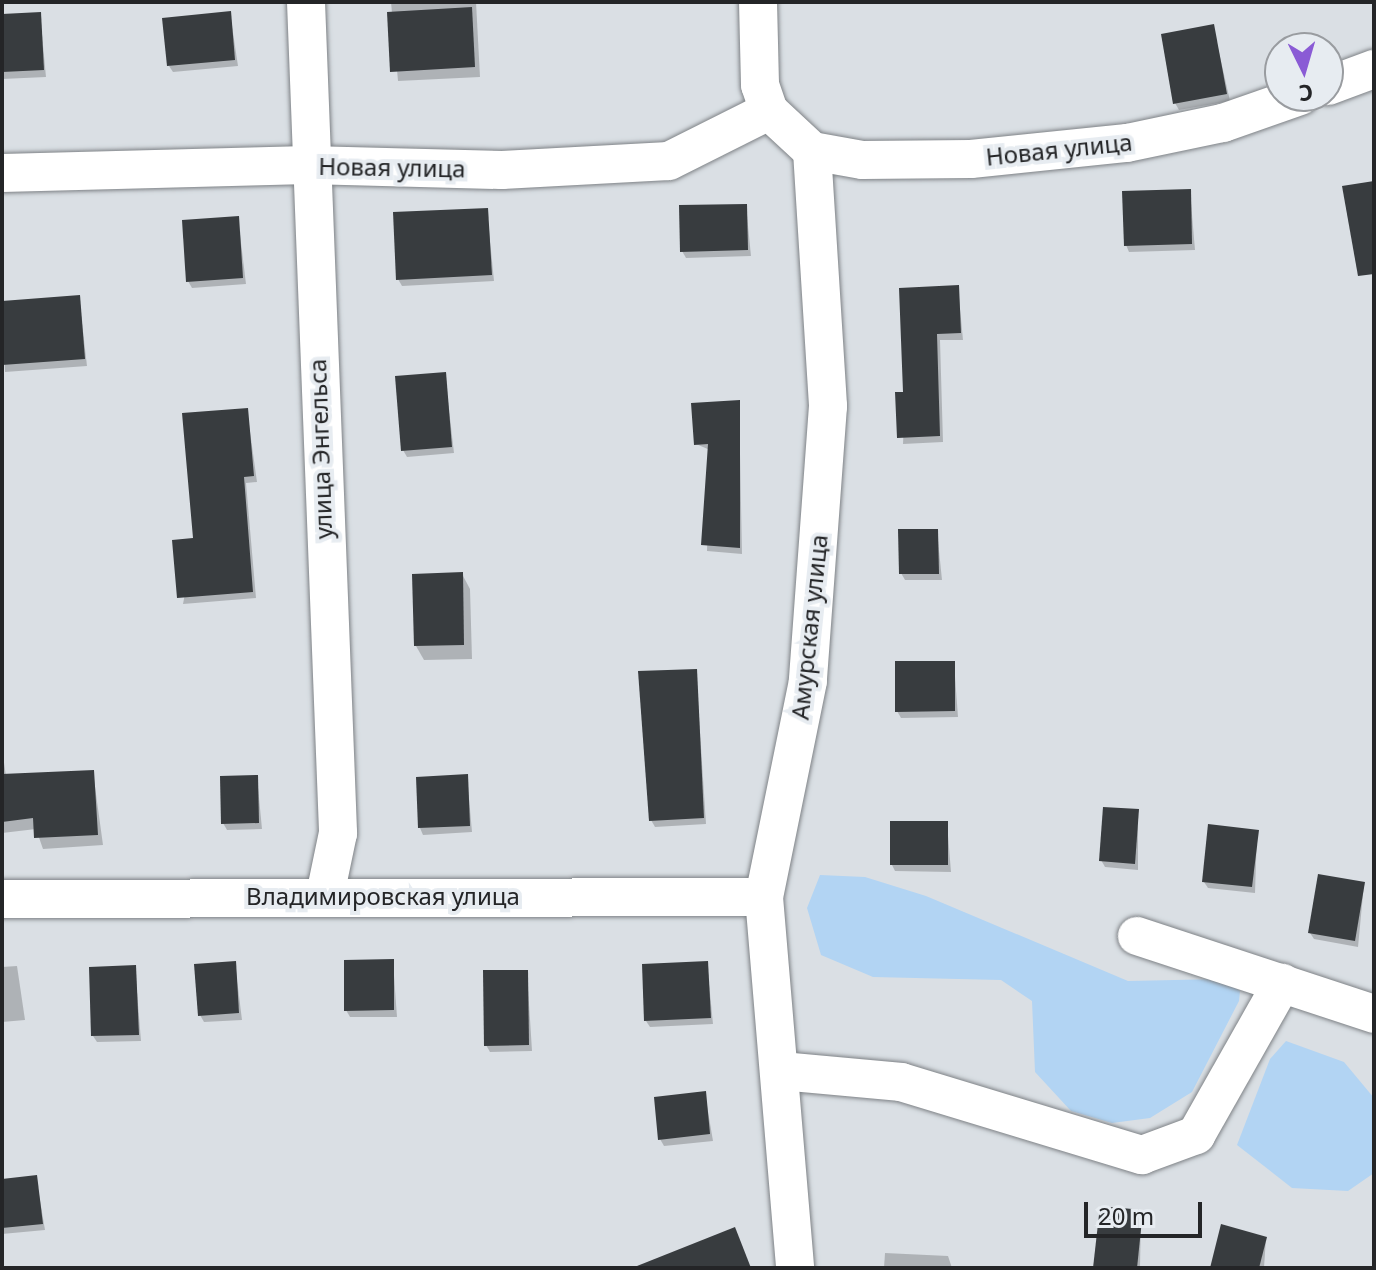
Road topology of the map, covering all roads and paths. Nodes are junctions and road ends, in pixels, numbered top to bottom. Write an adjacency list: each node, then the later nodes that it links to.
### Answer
1 (306, 2): 8 (street, улица Энгельса)
2 (758, 2): 6 (street)
3 (1374, 69): 4 (street)
4 (1344, 80)
5 (1264, 109): 7 (street, Новая улица)
6 (769, 111): 7 (street); 8 (street, Новая улица)
7 (812, 151): 11 (street, Амурская улица)
8 (308, 165): 9 (street, Новая улица); 10 (street, улица Энгельса)
9 (2, 173)
10 (325, 895): 11 (street, Владимировская улица); 12 (street, Владимировская улица)
11 (764, 897): 16 (street, Амурская улица)
12 (2, 899)
13 (1137, 936): 14 (street)
14 (1282, 983): 15 (street); 16 (street)
15 (1374, 1014)
16 (781, 1071): 17 (street, Амурская улица)
17 (795, 1268)

